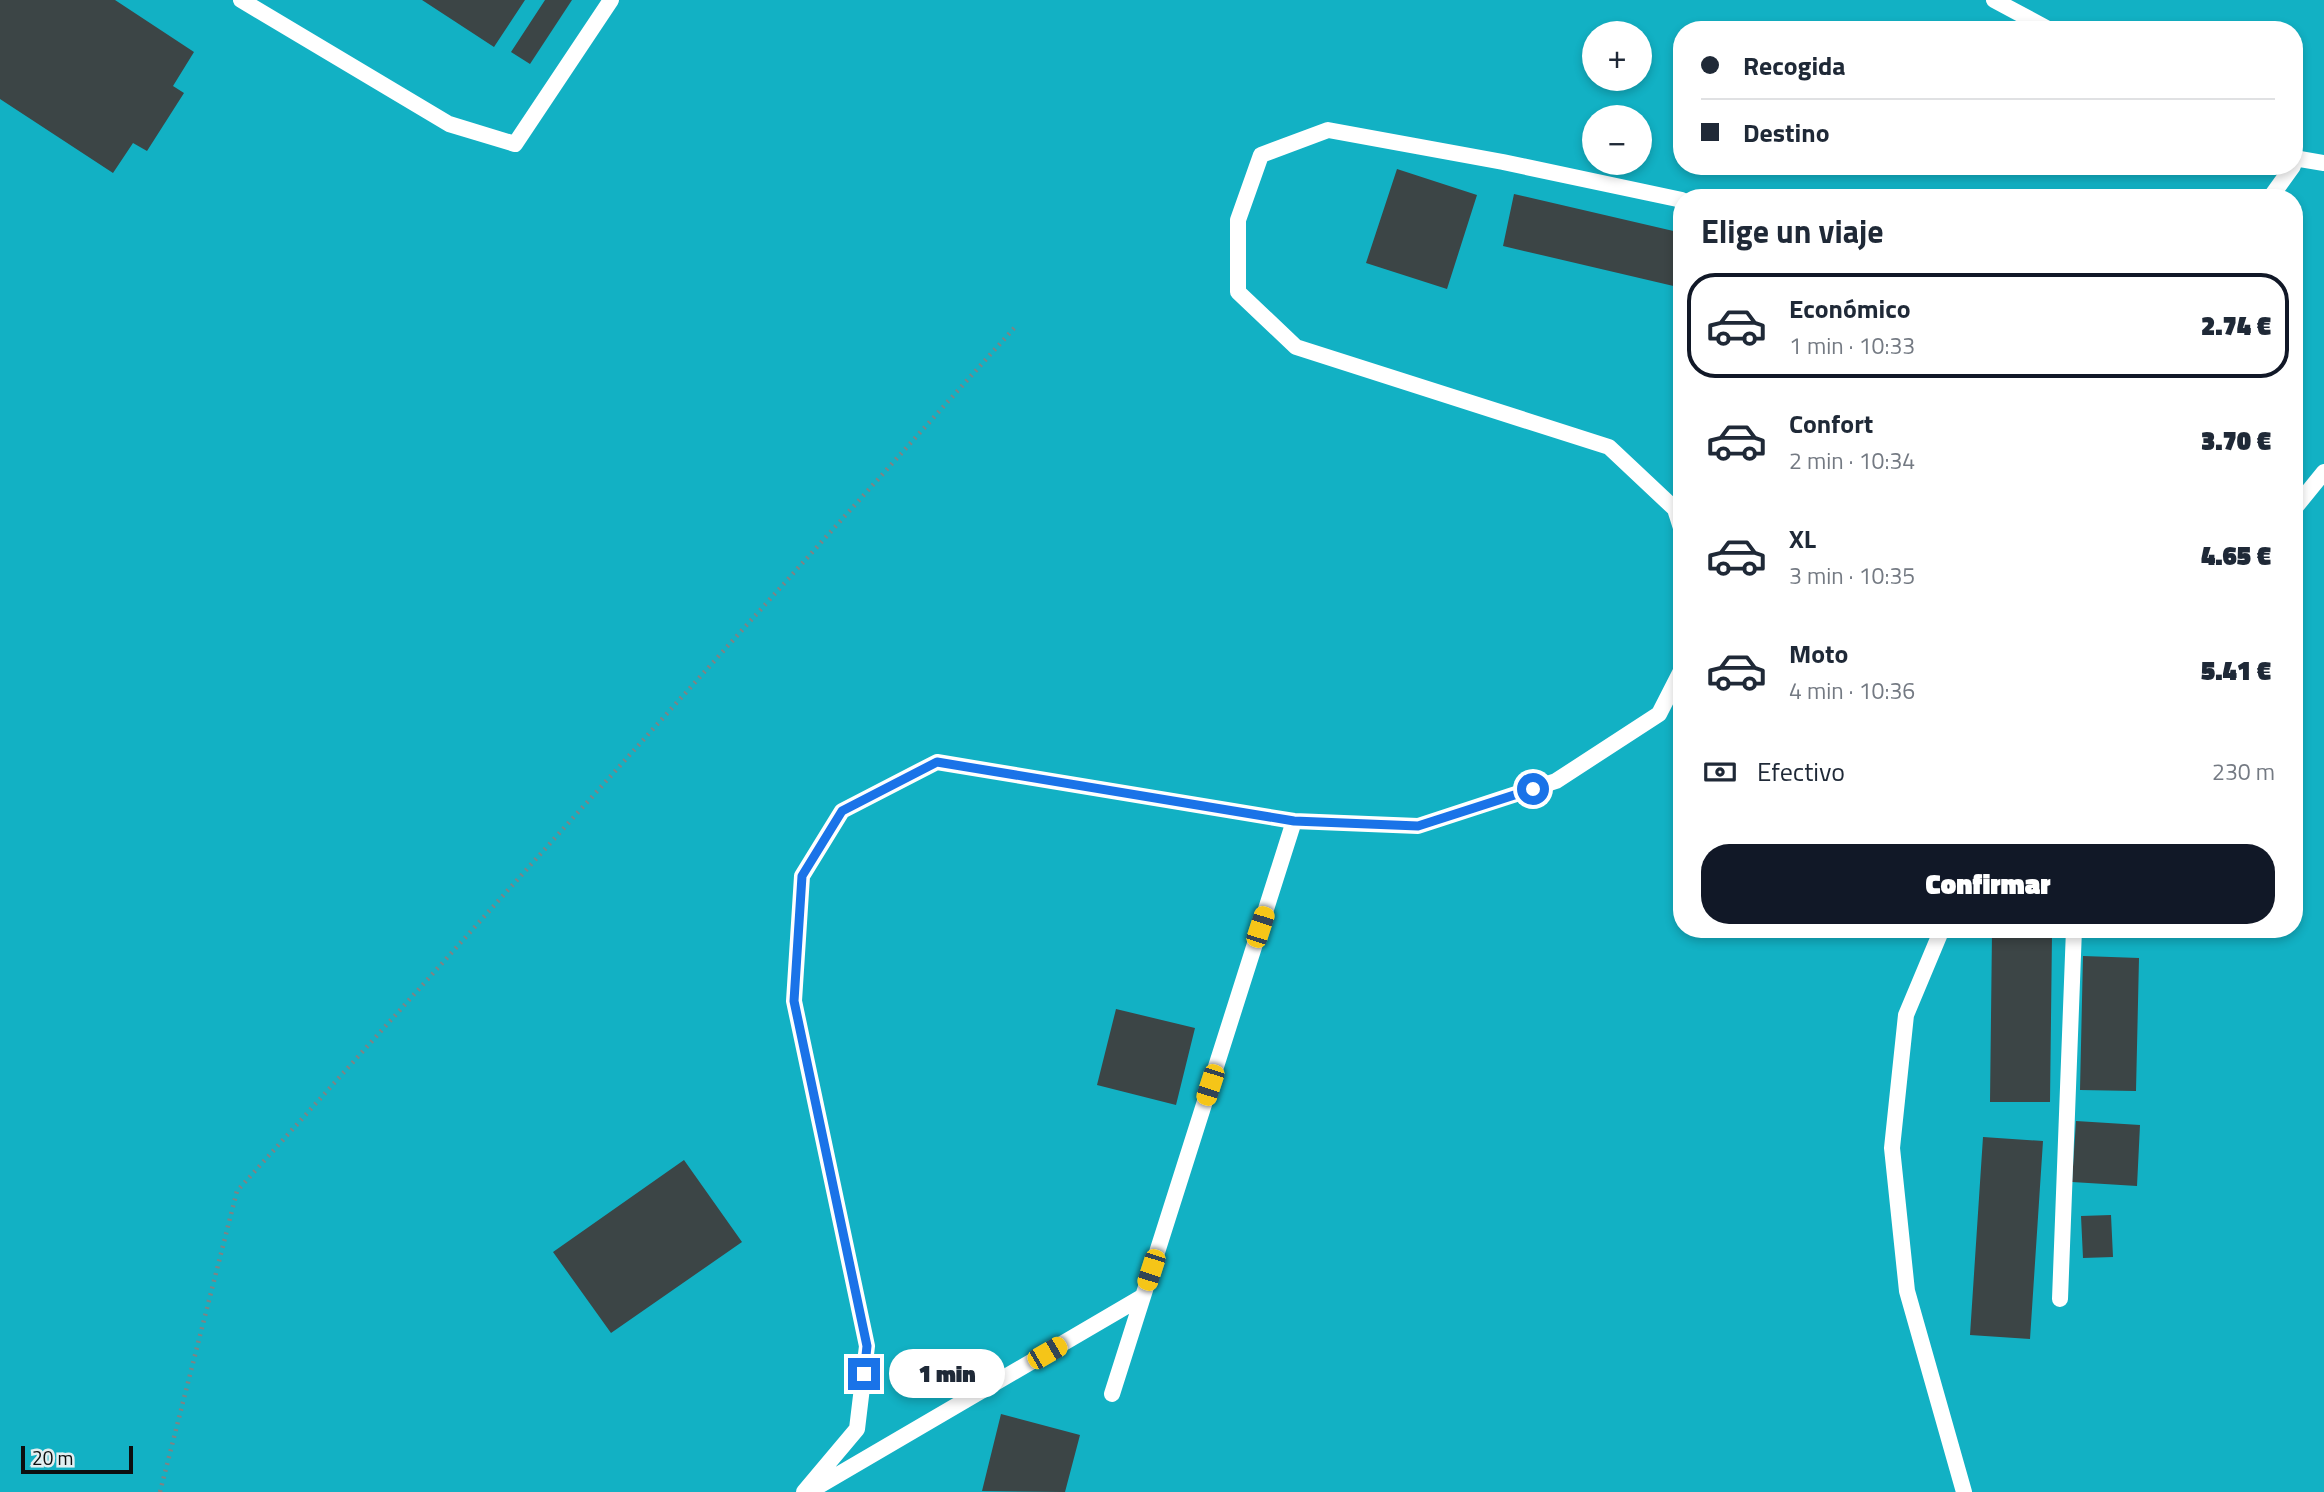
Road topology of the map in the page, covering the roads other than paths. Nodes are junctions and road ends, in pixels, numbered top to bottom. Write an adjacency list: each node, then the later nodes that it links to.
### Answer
1 (241, 0): 2 (lane)
2 (611, 0)
3 (1994, 0): 4 (lane)
4 (2033, 21)
5 (2303, 162): 6 (lane)
6 (2324, 163)
7 (1673, 198): 10 (lane)
8 (2324, 472): 9 (lane)
9 (2303, 498)
10 (1673, 507)
11 (1673, 687): 12 (lane)
12 (1294, 821): 15 (lane); 18 (lane)
13 (1938, 938): 19 (lane)
14 (2074, 938): 16 (lane)
15 (1143, 1297): 17 (lane); 18 (lane)
16 (2060, 1299)
17 (1112, 1394)
18 (806, 1492)
19 (1964, 1492)

